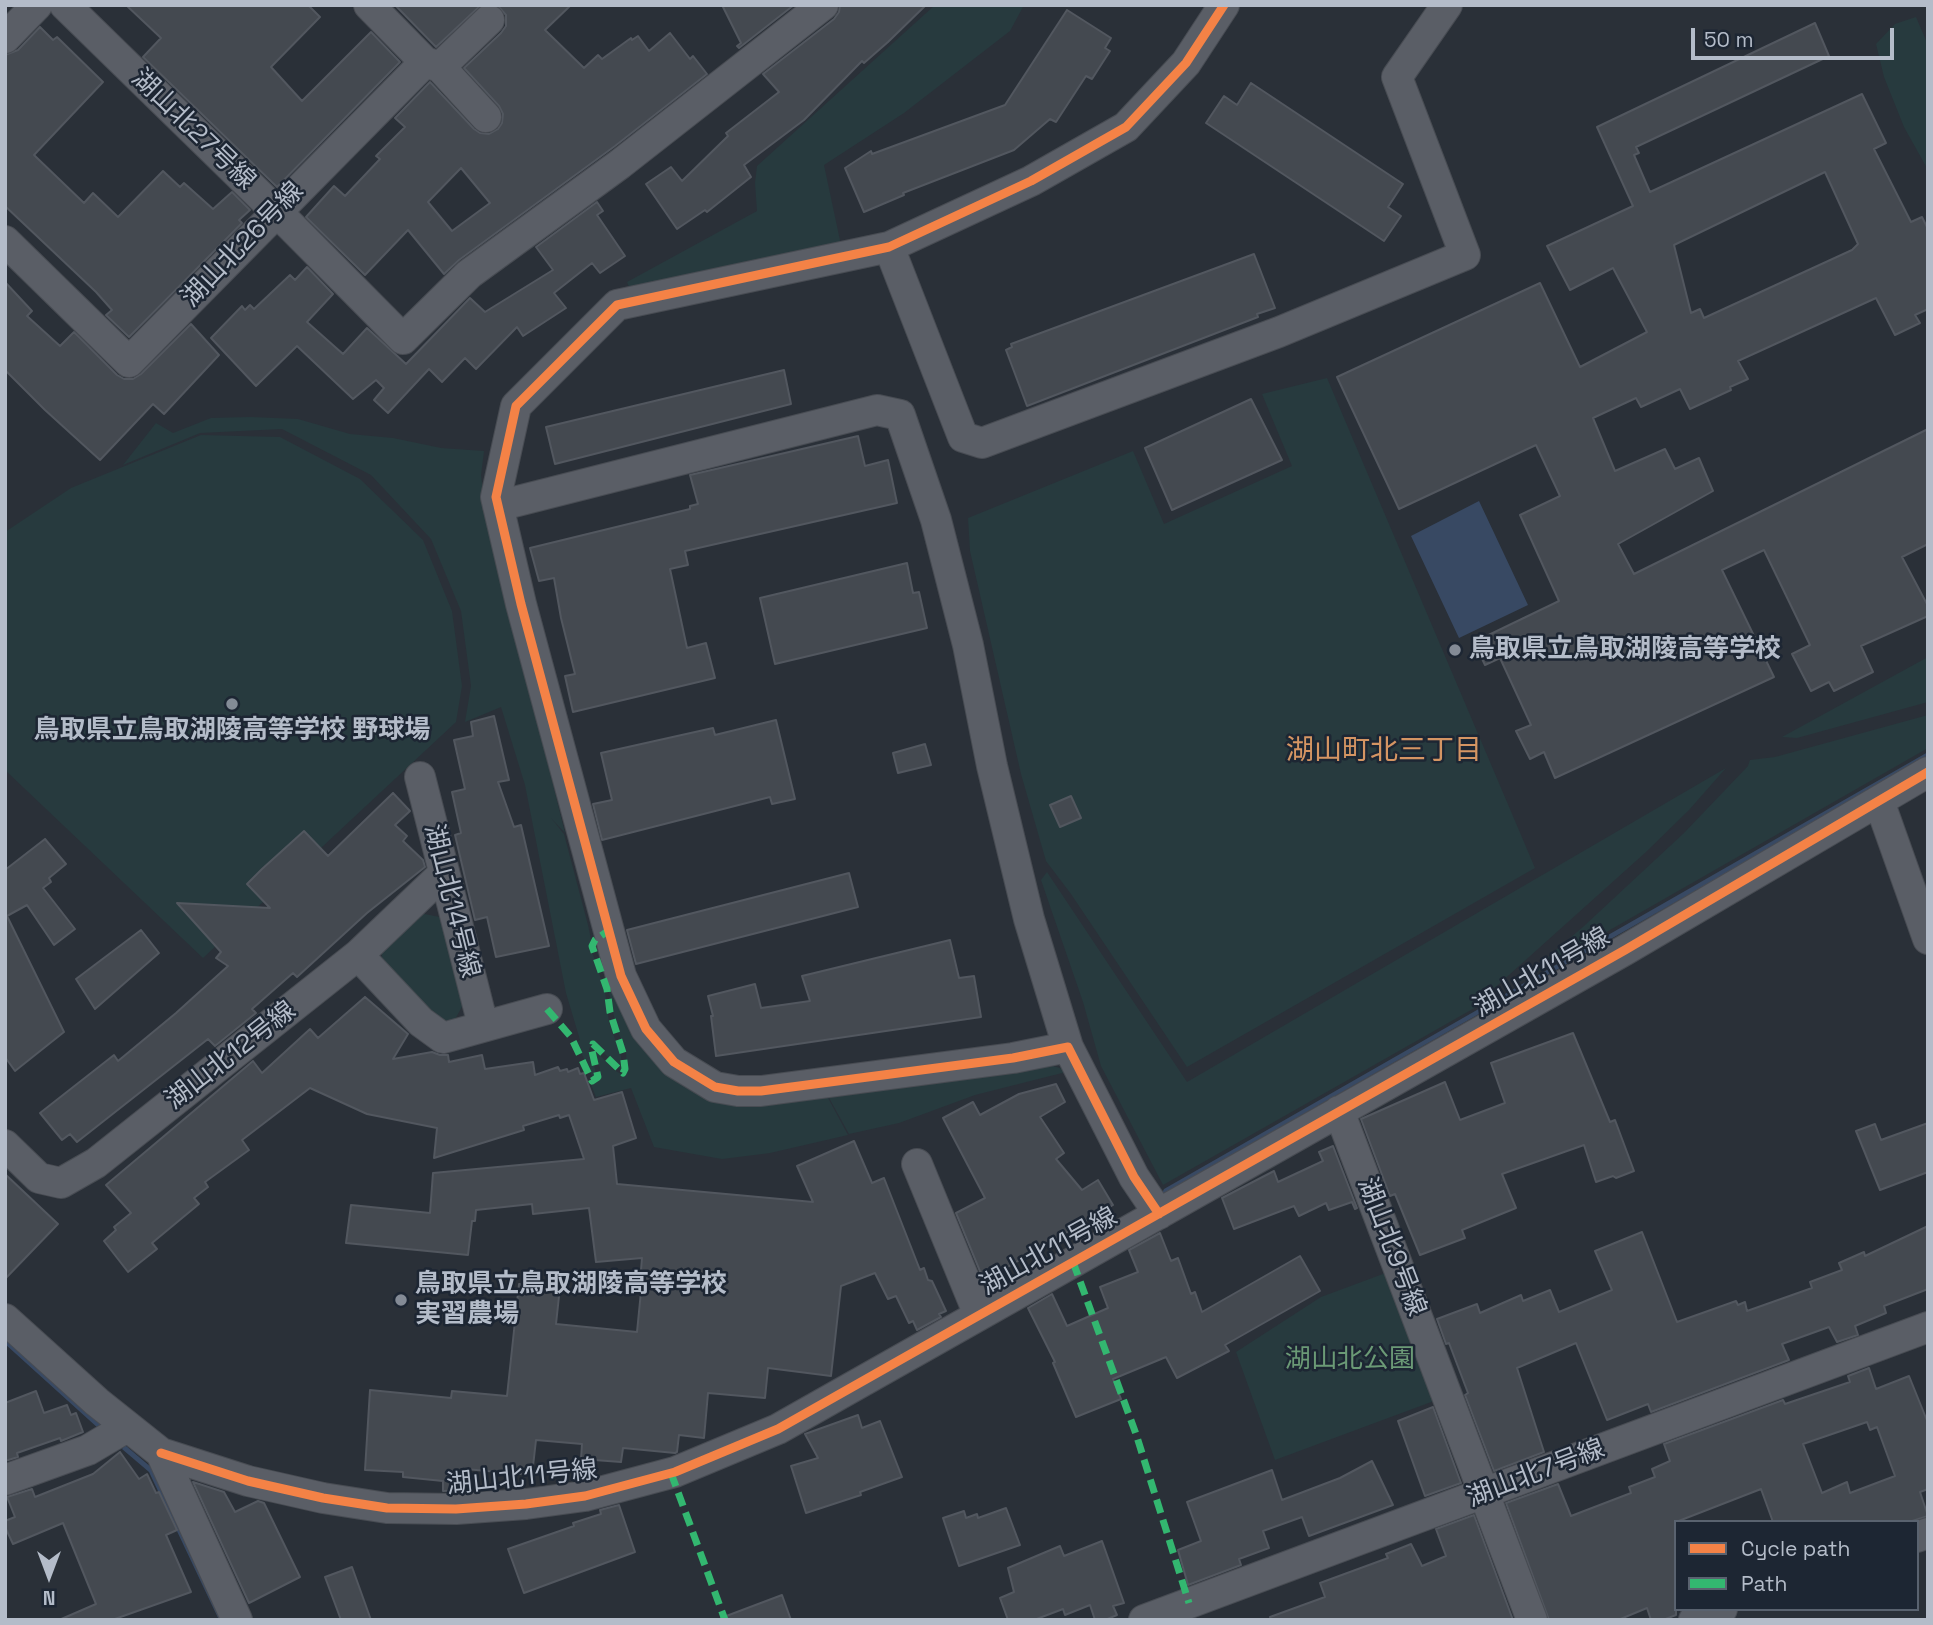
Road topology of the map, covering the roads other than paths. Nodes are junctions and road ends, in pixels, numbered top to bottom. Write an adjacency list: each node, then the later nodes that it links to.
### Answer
1 (37, 5): 8 (street)
2 (65, 5): 11 (street, 湖山北27号線)
3 (369, 5): 9 (street)
4 (823, 5): 11 (street, 湖山北27号線)
5 (1224, 5): 13 (street)
6 (1447, 5): 13 (street)
7 (489, 20): 9 (street, 湖山北26号線)
8 (5, 38)
9 (432, 64): 10 (street); 11 (street, 湖山北26号線)
10 (486, 117)
11 (276, 211): 12 (street, 湖山北26号線)
12 (5, 241)
13 (889, 247): 14 (street)
14 (498, 506): 23 (street); 23 (street)
15 (1928, 772): 17 (street, 湖山北11号線)
16 (420, 777): 18 (street, 湖山北14号線)
17 (1879, 801): 19 (street); 24 (street, 湖山北11号線)
18 (444, 873): 20 (street, 湖山北12号線); 22 (street, 湖山北14号線)
19 (1928, 939)
20 (358, 955): 22 (street); 25 (street, 湖山北12号線)
21 (547, 1009): 22 (street)
22 (483, 1025)
23 (1068, 1047): 27 (street)
24 (1339, 1111): 27 (street, 湖山北11号線); 34 (street, 湖山北9号線)
25 (5, 1145)
26 (917, 1164): 28 (street)
27 (1159, 1214): 28 (street, 湖山北11号線)
28 (979, 1315): 32 (street, 湖山北11号線)
29 (5, 1319): 31 (street)
30 (1928, 1327): 34 (street, 湖山北7号線)
31 (127, 1427): 32 (street); 33 (street)
32 (161, 1453): 36 (street)
33 (5, 1480)
34 (1486, 1493): 37 (street, 湖山北7号線); 38 (street, 湖山北9号線)
35 (1717, 1611): 39 (street)
36 (237, 1620)
37 (1144, 1620)
38 (1532, 1620)
39 (1694, 1620)

